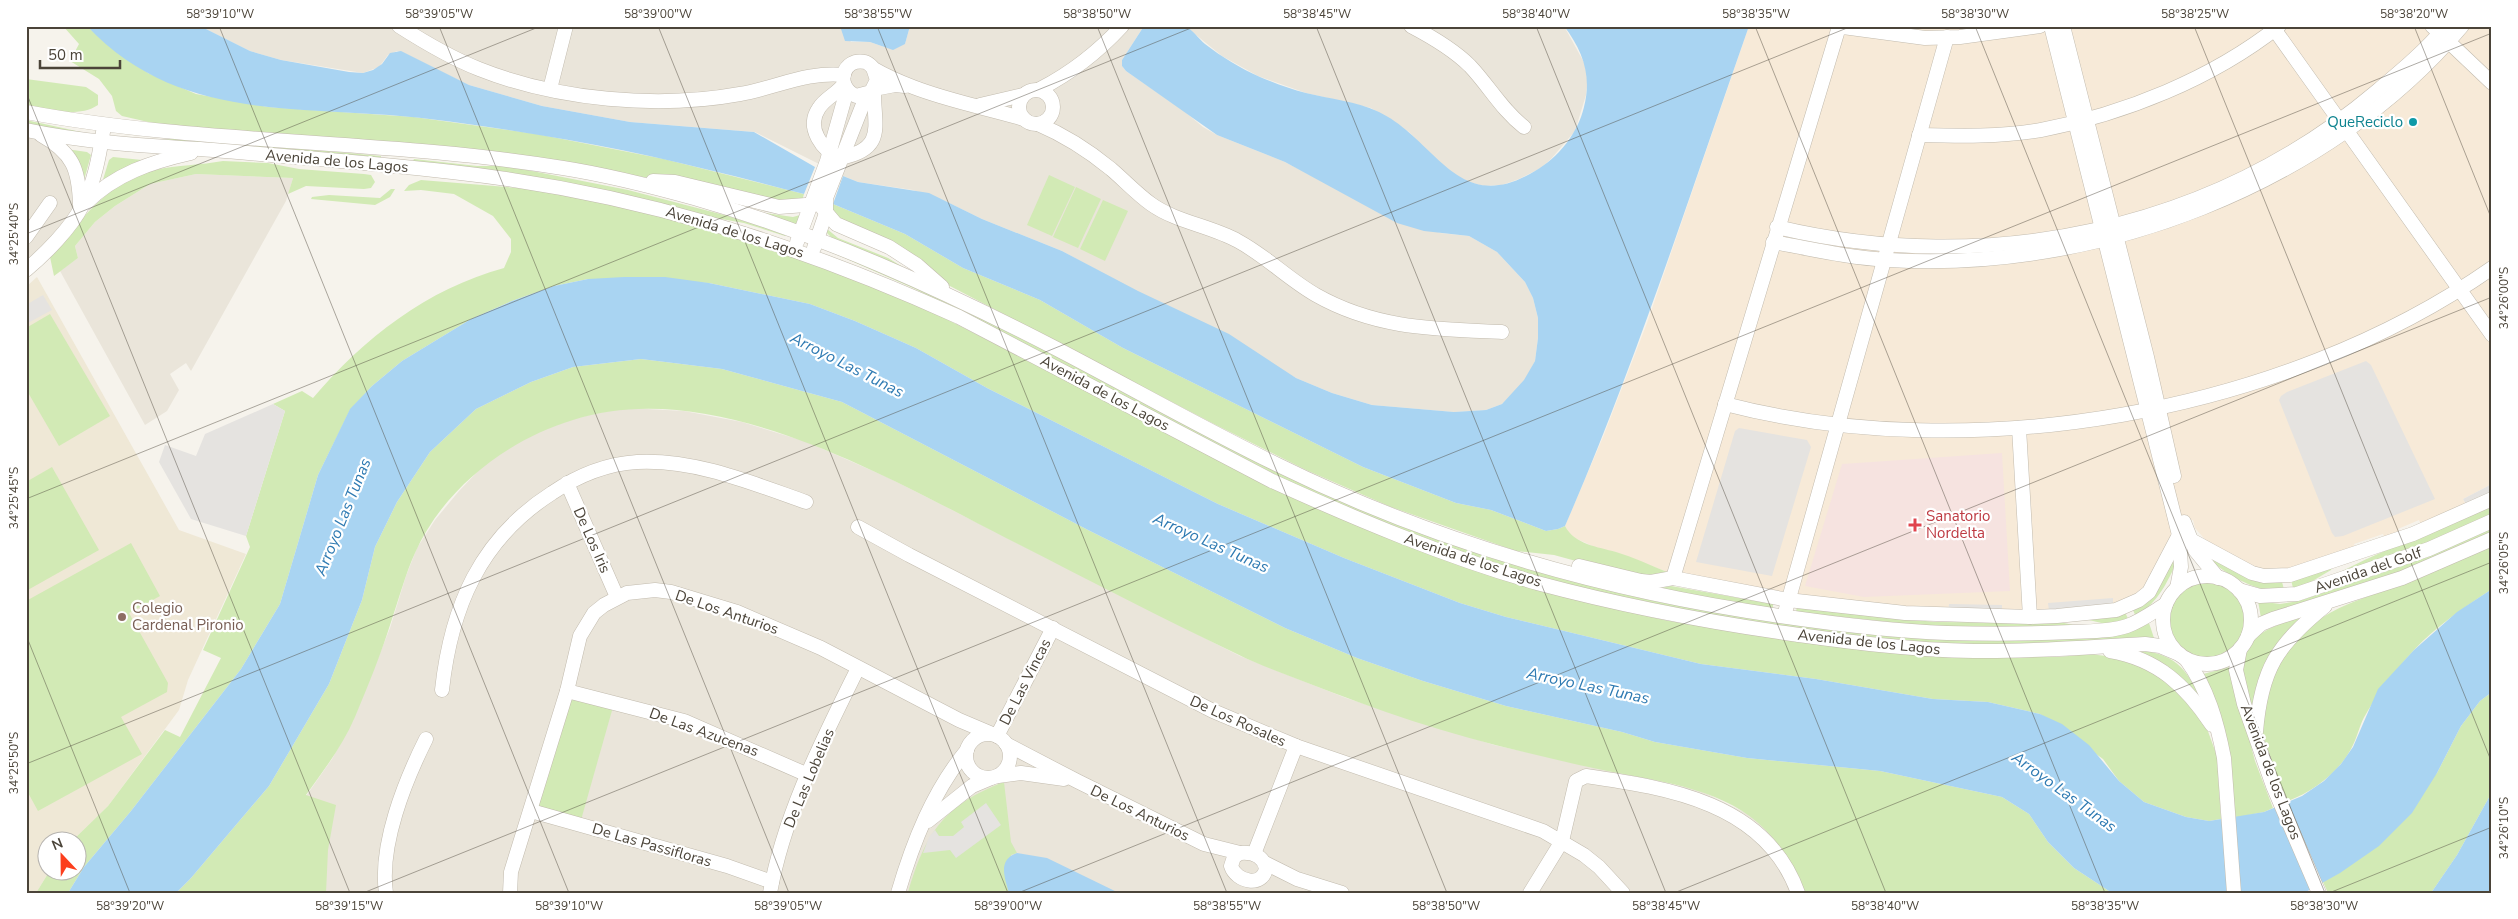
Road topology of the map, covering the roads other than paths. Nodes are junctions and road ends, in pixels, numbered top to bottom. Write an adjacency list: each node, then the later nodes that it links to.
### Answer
1 (399, 26): 17 (street)
2 (566, 26): 17 (street)
3 (1122, 26): 13 (street)
4 (1411, 26): 28 (street)
5 (2040, 26): 11 (street)
6 (2051, 26): 24 (street)
7 (2063, 26): 24 (street)
8 (2462, 26): 10 (street)
9 (2275, 28): 24 (street); 27 (street)
10 (2442, 32): 15 (street); 27 (street)
11 (1947, 37): 31 (street); 40 (street)
12 (874, 68): 14 (street); 16 (street); 19 (street)
13 (1059, 79): 18 (street); 22 (street)
14 (845, 83): 17 (street); 19 (street); 34 (street); 34 (street)
15 (2492, 83)
16 (911, 86): 19 (street); 21 (street)
17 (550, 89)
18 (1040, 89): 20 (street); 22 (street)
19 (871, 92): 34 (street); 34 (street)
20 (1023, 95): 21 (street); 25 (street)
21 (979, 106): 25 (street)
22 (1052, 106): 25 (street); 30 (street)
23 (26, 112): 26 (street, Avenida de los Lagos)
24 (2082, 120): 31 (street); 41 (street)
25 (1031, 122): 30 (street)
26 (104, 125): 32 (street); 35 (street, Avenida de los Lagos)
27 (2342, 126): 41 (street); 52 (street)
28 (1524, 128)
29 (31, 131): 32 (street, Avenida de los Lagos); 38 (street)
30 (1059, 133): 54 (street)
31 (1919, 135): 46 (street)
32 (102, 141): 33 (street, Avenida de los Lagos); 38 (street)
33 (202, 150): 38 (street); 47 (street, Avenida de los Lagos)
34 (834, 159): 36 (street)
35 (621, 179): 36 (street); 42 (street, Avenida de los Lagos)
36 (817, 199): 39 (street); 42 (street)
37 (50, 203): 43 (street)
38 (81, 209): 51 (street)
39 (826, 213): 44 (street); 53 (street)
40 (1777, 227): 45 (street); 46 (street)
41 (2110, 233): 46 (street); 49 (street); 57 (street)
42 (800, 234): 44 (street, Avenida de los Lagos); 47 (street)
43 (26, 237)
44 (817, 240): 48 (street); 53 (street, Avenida de los Lagos)
45 (1773, 242): 49 (street); 56 (street)
46 (1889, 246): 49 (street)
47 (794, 249): 48 (street, Avenida de los Lagos)
48 (812, 256): 84 (street, Avenida de los Lagos)
49 (1885, 260): 58 (street)
50 (2492, 268): 52 (street)
51 (26, 270)
52 (2460, 290): 55 (street); 57 (street)
53 (954, 298): 67 (street, Avenida de los Lagos)
54 (1502, 332)
55 (2492, 335)
56 (1725, 404): 58 (street); 69 (street)
57 (2153, 408): 59 (street); 65 (street)
58 (1838, 425): 59 (street); 75 (street)
59 (2019, 428): 80 (street)
60 (567, 483): 62 (street); 74 (street, De Los Iris); 88 (street)
61 (2492, 499): 68 (street)
62 (806, 502)
63 (2492, 521): 73 (street, Avenida del Golf)
64 (858, 527): 81 (street, De Los Rosales)
65 (2182, 531): 68 (street); 70 (street); 71 (street); 79 (street)
66 (2492, 539): 76 (street, Avenida del Golf)
67 (1495, 552): 69 (street); 78 (street, Avenida de los Lagos)
68 (2361, 552): 73 (street)
69 (1673, 578): 75 (street)
70 (2218, 578): 71 (street); 72 (street)
71 (2177, 588): 77 (street)
72 (2239, 590): 73 (street, Avenida del Golf); 83 (street)
73 (2297, 594)
74 (617, 597): 87 (street, De Los Anturios); 89 (street, De Los Anturios)
75 (1788, 600): 78 (street); 80 (street)
76 (2330, 601): 83 (street, Avenida del Golf); 93 (street)
77 (2166, 604): 82 (street, Avenida de los Lagos); 86 (street)
78 (1784, 616): 82 (street, Avenida de los Lagos)
79 (2058, 616): 80 (street); 82 (street)
80 (2030, 618)
81 (1053, 628): 92 (street, De Las Vincas); 95 (street, De Los Rosales)
82 (2104, 630)
83 (2248, 636): 85 (street)
84 (2089, 648): 86 (street, Avenida de los Lagos); 91 (street)
85 (2240, 649): 86 (street); 93 (street, Avenida de los Lagos)
86 (2183, 656): 91 (street)
87 (858, 668): 90 (street, De Los Anturios); 97 (street, De Las Lobelias)
88 (442, 690)
89 (567, 691): 97 (street, De Las Azucenas); 100 (street, De Los Anturios)
90 (959, 720): 92 (street, De Los Anturios); 96 (street)
91 (2220, 737): 117 (street)
92 (998, 738): 96 (street); 98 (street); 99 (street, De Los Anturios)
93 (2255, 738): 118 (street, Avenida de los Lagos)
94 (426, 739): 110 (street)
95 (1296, 746): 102 (street, De Los Rosales); 104 (street)
96 (968, 747): 98 (street); 101 (street)
97 (808, 775): 109 (street, De Las Lobelias)
98 (994, 777): 99 (street); 101 (street)
99 (1076, 781): 103 (street, De Los Anturios)
100 (531, 811): 109 (street, De Las Passifloras); 111 (street, De Los Anturios)
101 (920, 828): 112 (street)
102 (1562, 841): 114 (street); 115 (street, De Los Rosales); 116 (street)
103 (1204, 844): 104 (street); 106 (street)
104 (1247, 854): 105 (street); 106 (street)
105 (1265, 863): 107 (street); 108 (street)
106 (1232, 871): 108 (street)
107 (1297, 879): 108 (street); 113 (street)
108 (1256, 881)
109 (771, 887)
110 (386, 893)
111 (510, 893)
112 (898, 893)
113 (1342, 893)
114 (1530, 893)
115 (1623, 893)
116 (1798, 893)
117 (2234, 893)
118 (2319, 893)

